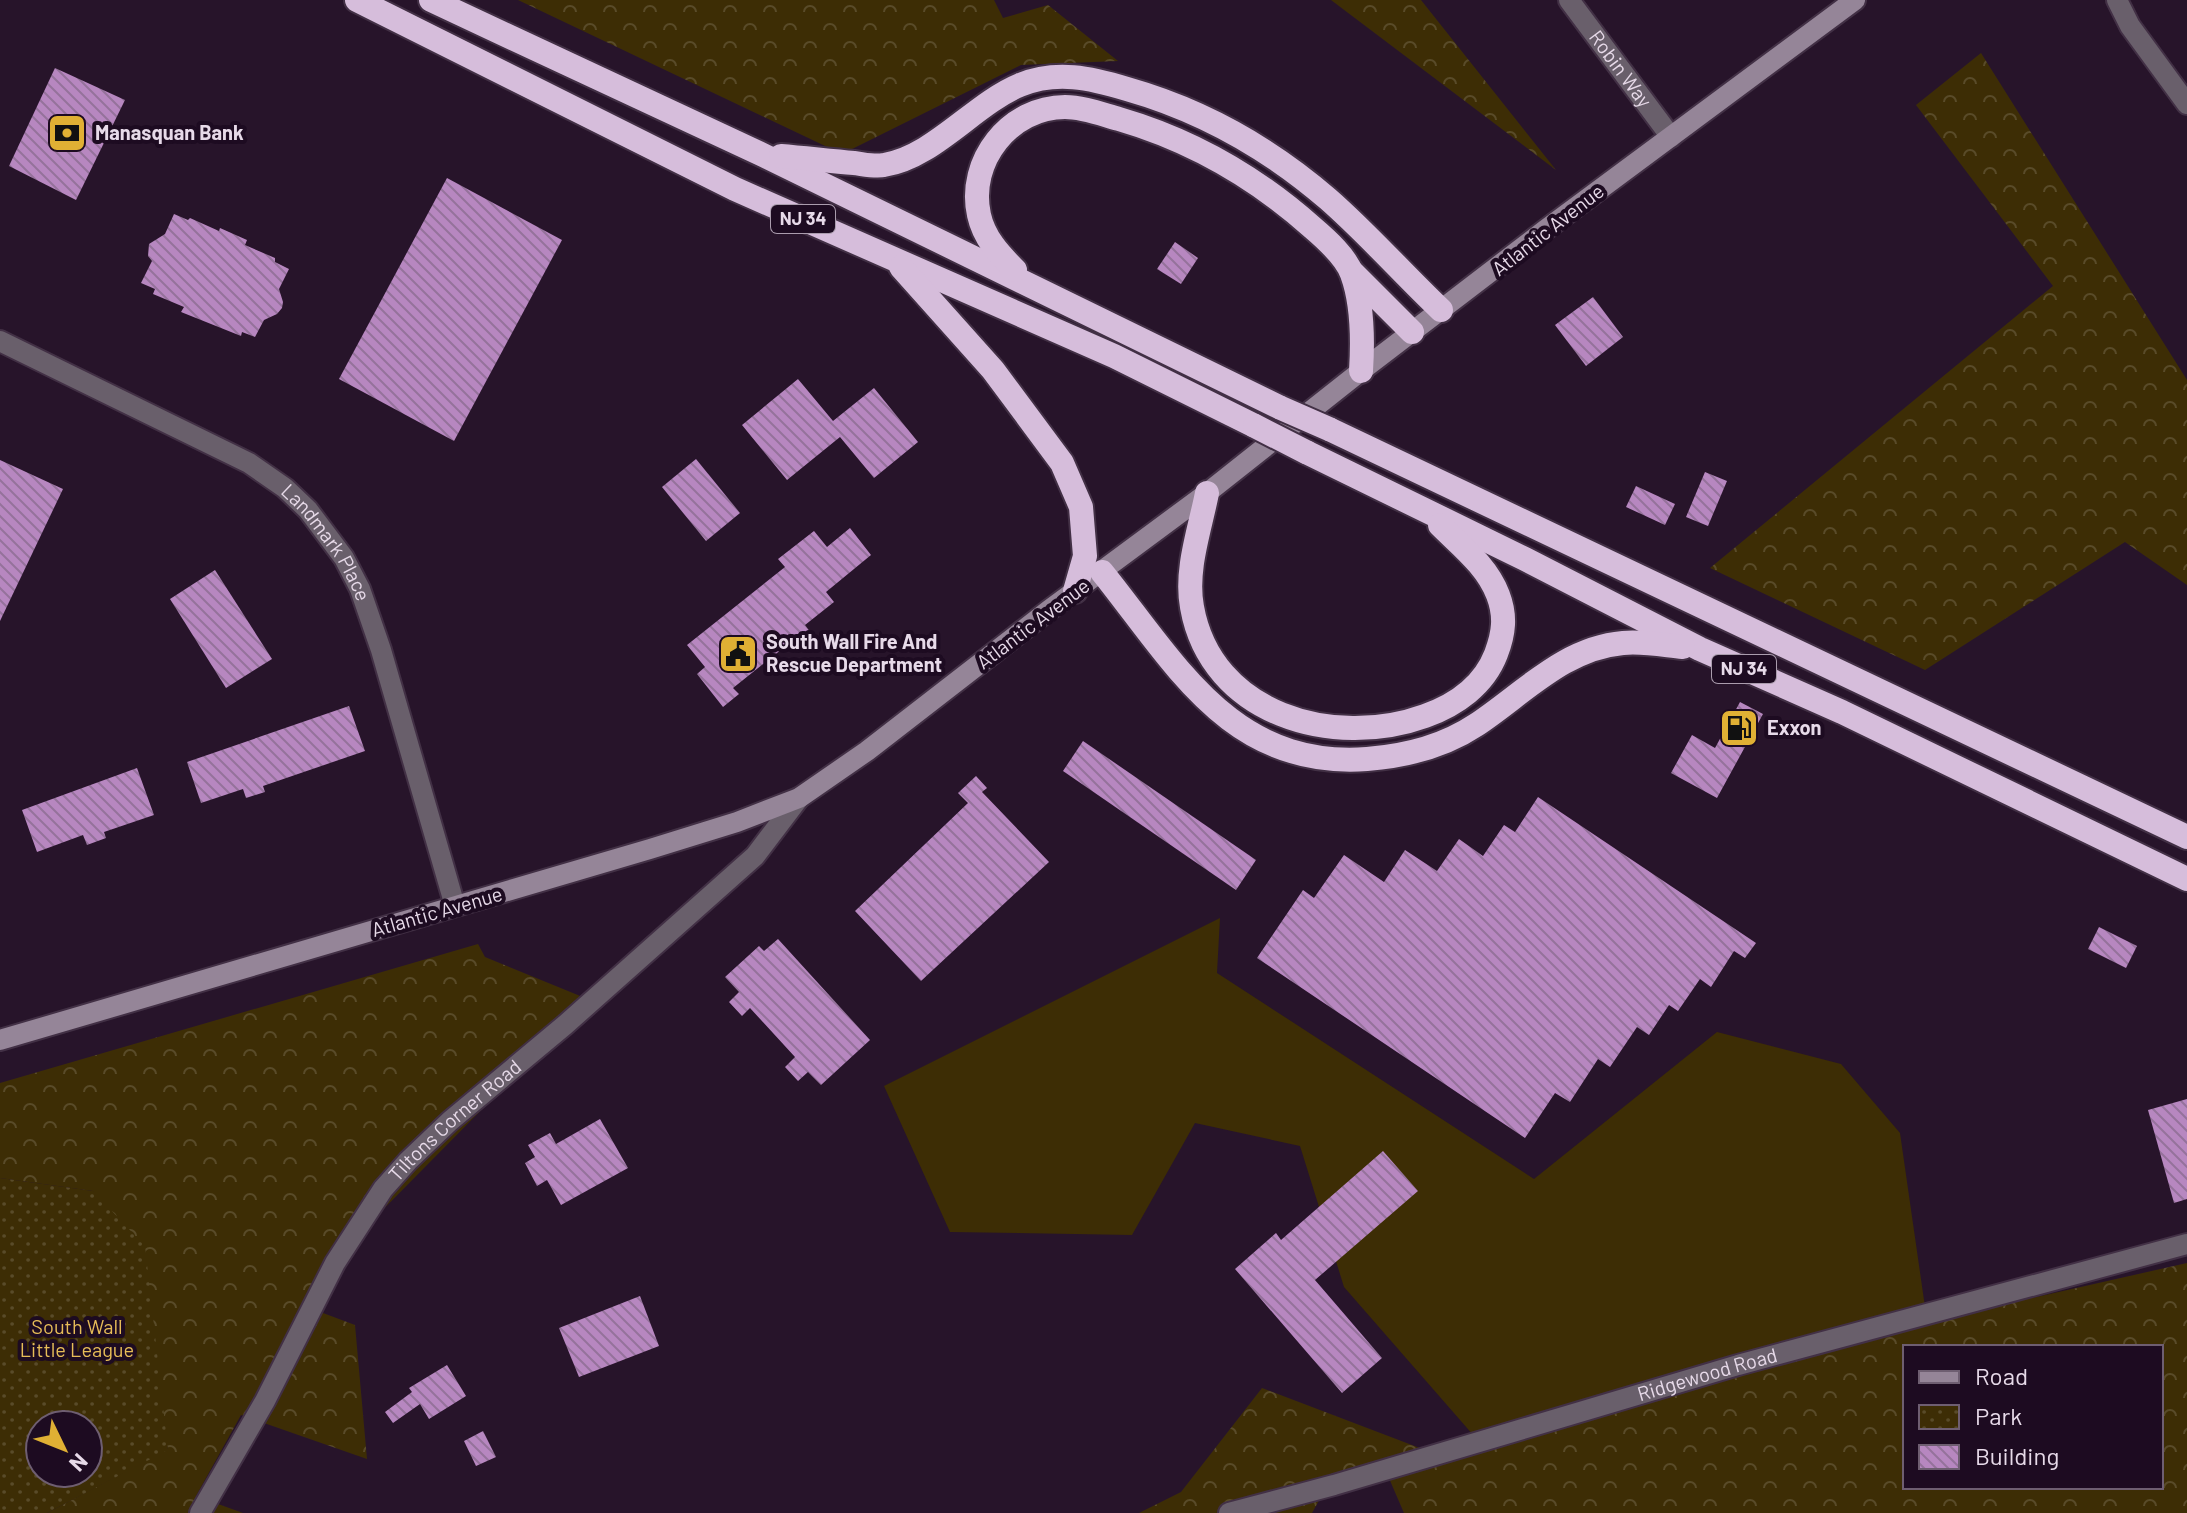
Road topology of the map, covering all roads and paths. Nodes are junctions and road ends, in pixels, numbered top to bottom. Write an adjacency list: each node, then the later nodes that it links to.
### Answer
1 (357, 0): 9 (highway, NJ 34)
2 (431, 0): 8 (highway, NJ 34)
3 (1569, 0): 7 (street, Robin Way)
4 (1855, 0): 7 (main road, Atlantic Avenue)
5 (2117, 0): 6 (street)
6 (2187, 104)
7 (1671, 137): 12 (main road, Atlantic Avenue)
8 (763, 155): 11 (highway, NJ 34); 12 (highway)
9 (895, 259): 17 (highway, NJ 34, bridge); 19 (highway)
10 (1352, 272): 11 (highway); 13 (highway); 15 (highway)
11 (1031, 285): 22 (highway, NJ 34, bridge)
12 (1441, 310): 13 (main road, Atlantic Avenue)
13 (1412, 332): 15 (main road, Atlantic Avenue)
14 (0, 341): 24 (street, Landmark Place)
15 (1361, 371): 16 (main road, Atlantic Avenue)
16 (1207, 493): 17 (highway); 18 (main road, Atlantic Avenue)
17 (1427, 512): 20 (highway, NJ 34)
18 (1102, 572): 19 (main road, Atlantic Avenue); 20 (highway)
19 (1075, 591): 21 (main road, Atlantic Avenue)
20 (1700, 649): 23 (highway, NJ 34)
21 (799, 798): 24 (main road, Atlantic Avenue); 27 (street, Tiltons Corner Road)
22 (2187, 837)
23 (2187, 879)
24 (455, 906): 25 (main road, Atlantic Avenue)
25 (0, 1040)
26 (2187, 1244): 28 (street, Ridgewood Road)
27 (200, 1513)
28 (1229, 1513)

